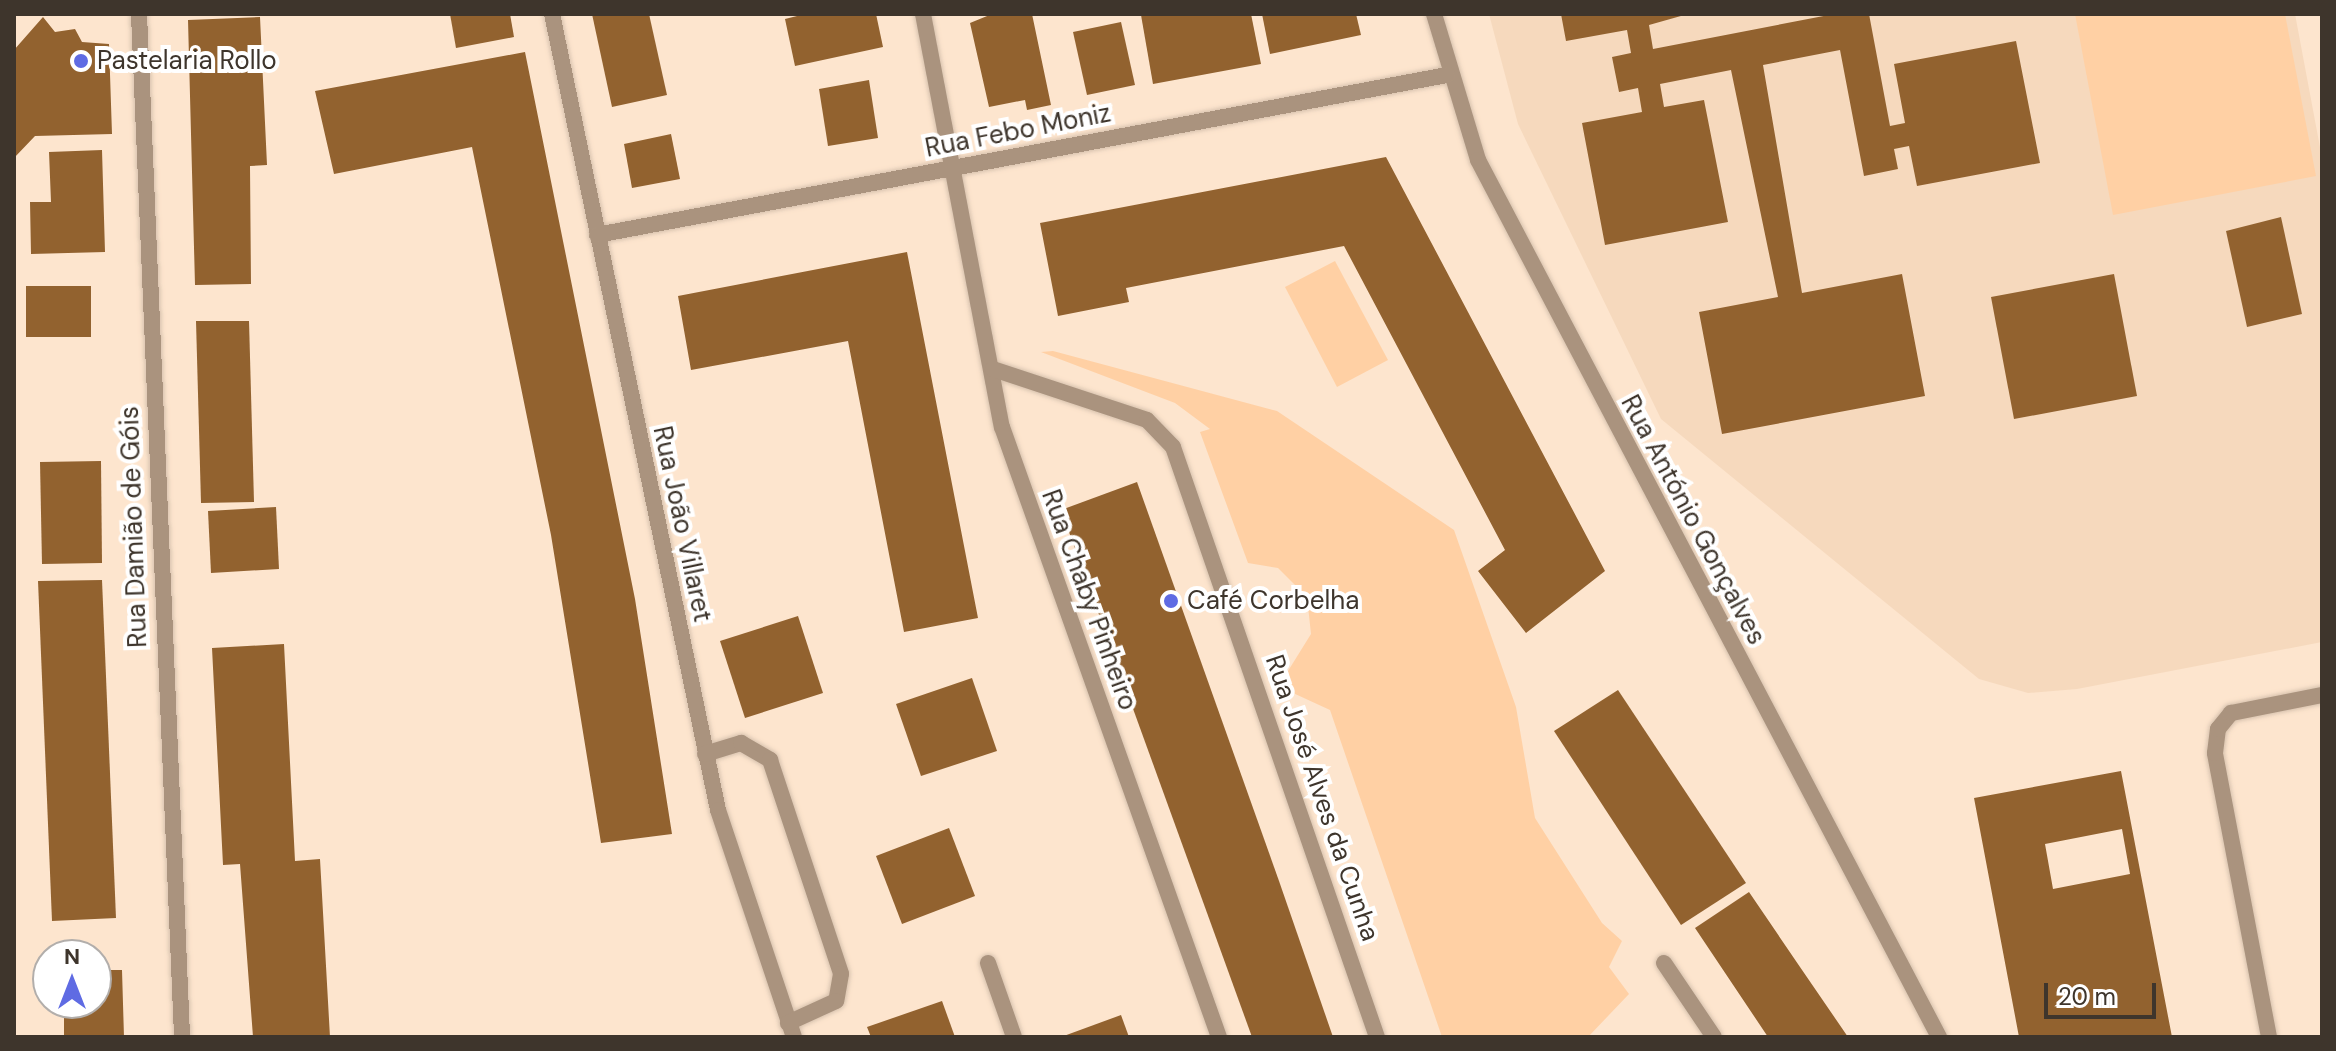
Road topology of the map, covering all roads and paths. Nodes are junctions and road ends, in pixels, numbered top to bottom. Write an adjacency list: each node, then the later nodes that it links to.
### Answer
1 (139, 14): 14 (street, Rua Damião de Góis)
2 (552, 14): 7 (street, Rua João Villaret)
3 (923, 14): 6 (street, Rua Chaby Pinheiro)
4 (1434, 14): 5 (street, Rua António Gonçalves)
5 (1447, 75): 6 (street, Rua Febo Moniz); 19 (street, Rua António Gonçalves)
6 (953, 168): 7 (street, Rua Febo Moniz); 8 (street, Rua Chaby Pinheiro)
7 (597, 235): 10 (street, Rua João Villaret)
8 (993, 369): 16 (street, Rua Chaby Pinheiro); 17 (street, Rua José Alves da Cunha)
9 (2322, 695): 20 (street)
10 (705, 754): 13 (street, Rua João Villaret); 13 (street)
11 (988, 963): 15 (street)
12 (1664, 963): 18 (street)
13 (791, 1030)
14 (182, 1037)
15 (1014, 1037)
16 (1219, 1037)
17 (1377, 1037)
18 (1714, 1037)
19 (1939, 1037)
20 (2269, 1037)

